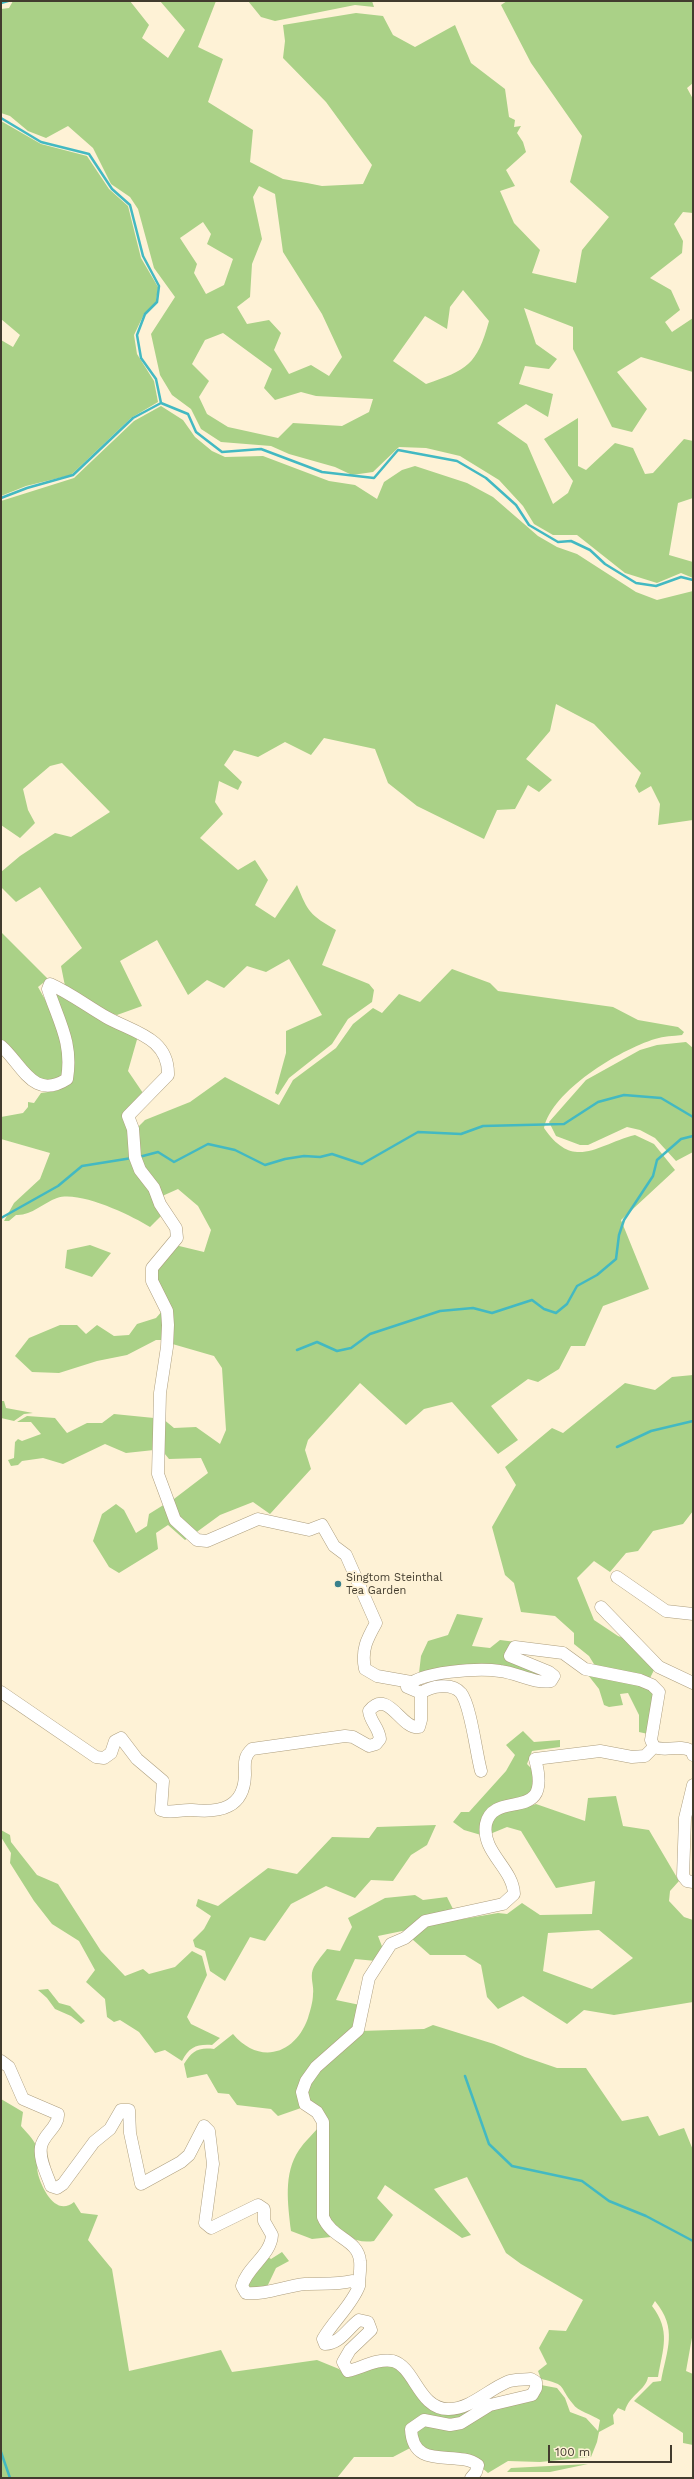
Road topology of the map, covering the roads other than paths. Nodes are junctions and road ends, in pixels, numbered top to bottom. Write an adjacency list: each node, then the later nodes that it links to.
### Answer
1 (1, 1046): 5 (street)
2 (617, 1577): 4 (street)
3 (601, 1607): 6 (street)
4 (693, 1614)
5 (411, 1682): 8 (street); 9 (street)
6 (693, 1683)
7 (1, 1692): 8 (street)
8 (421, 1693): 11 (street)
9 (654, 1747): 10 (street); 15 (street)
10 (693, 1755)
11 (481, 1771)
12 (693, 1785): 13 (street)
13 (693, 1882)
14 (1, 2061): 15 (street)
15 (359, 2286): 16 (street)
16 (471, 2478)

